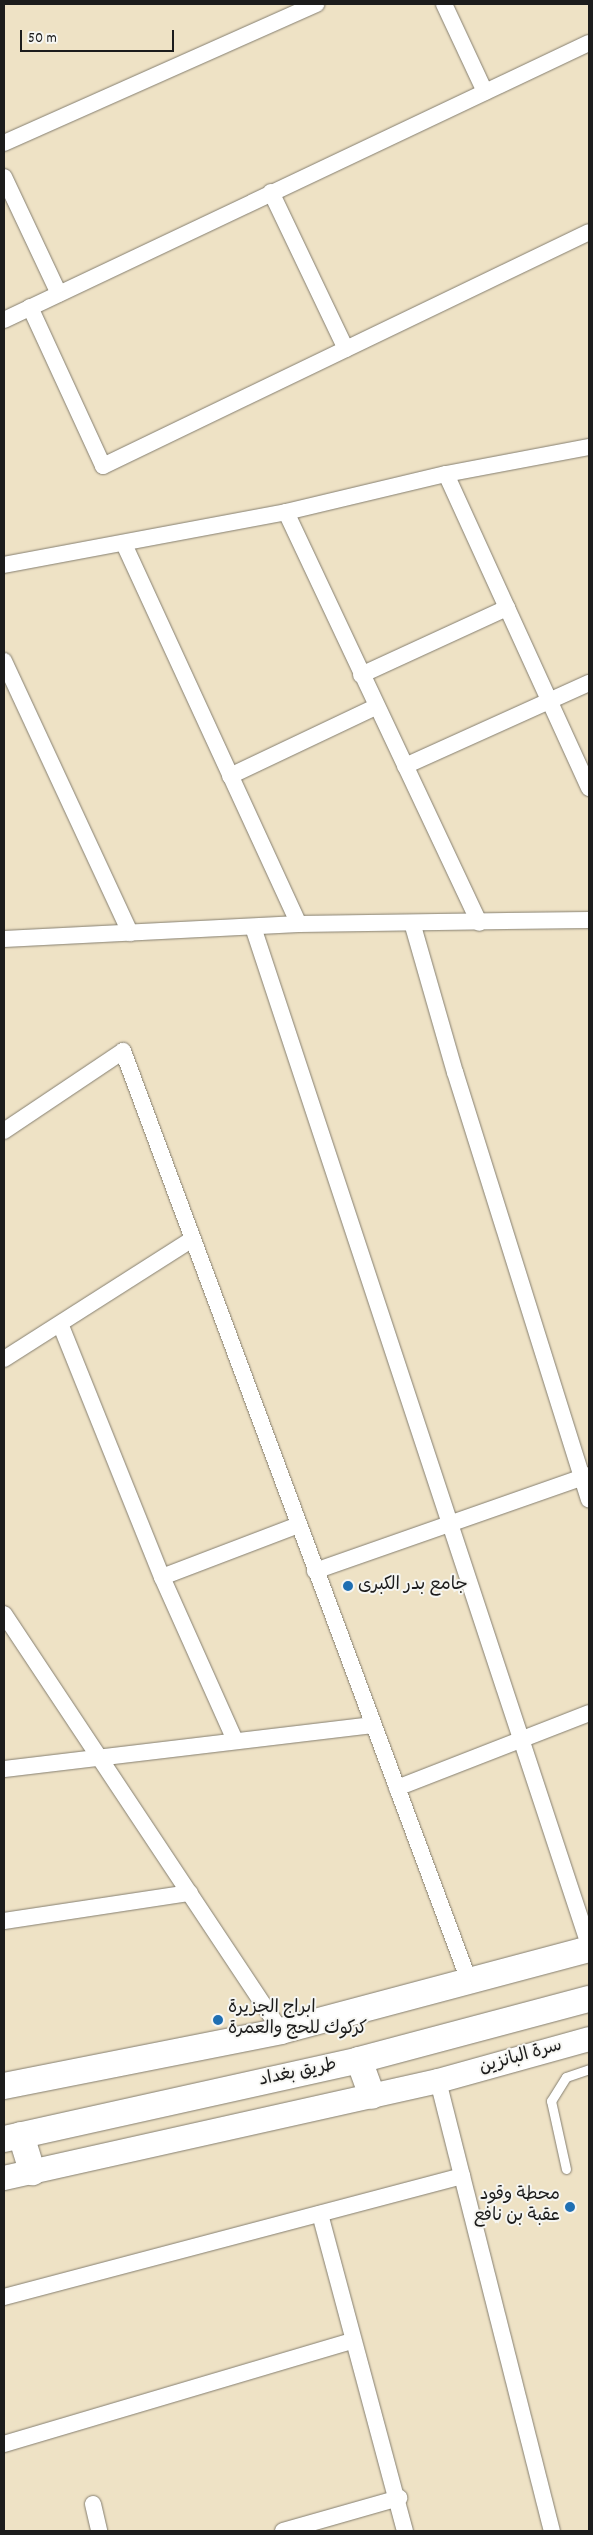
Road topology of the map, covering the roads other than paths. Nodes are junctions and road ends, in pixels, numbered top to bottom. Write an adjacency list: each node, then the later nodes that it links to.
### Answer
1 (316, 4): 5 (street)
2 (444, 4): 4 (street)
3 (589, 42): 4 (street)
4 (485, 92): 7 (street)
5 (4, 143)
6 (4, 177): 9 (street)
7 (271, 192): 9 (street); 12 (street)
8 (589, 232): 12 (street)
9 (59, 294): 10 (street)
10 (30, 307): 11 (street); 12 (street)
11 (4, 320)
12 (346, 349)
13 (589, 447): 14 (street)
14 (446, 474): 15 (street); 18 (street)
15 (286, 512): 16 (street); 20 (street)
16 (124, 544): 17 (street); 25 (street)
17 (4, 565)
18 (507, 608): 20 (street); 22 (street)
19 (4, 661): 32 (street)
20 (361, 675): 23 (street)
21 (589, 683): 22 (street)
22 (549, 700): 24 (street); 26 (street)
23 (375, 706): 24 (street); 25 (street)
24 (405, 766): 28 (street)
25 (230, 776): 29 (street)
26 (589, 788)
27 (589, 920): 28 (street)
28 (479, 923): 31 (street)
29 (299, 924): 30 (street); 31 (street)
30 (253, 926): 32 (street); 40 (street)
31 (413, 926): 38 (street)
32 (130, 933): 33 (street)
33 (4, 939)
34 (4, 1131): 35 (street)
35 (191, 1240): 36 (street); 41 (street)
36 (61, 1326): 37 (street); 43 (street)
37 (4, 1359)
38 (586, 1476): 39 (street); 40 (street)
39 (589, 1499)
40 (449, 1524): 42 (street); 47 (street)
41 (298, 1525): 42 (street); 43 (street)
42 (315, 1571): 46 (street)
43 (162, 1577): 48 (street)
44 (4, 1614): 49 (street)
45 (589, 1713): 47 (street)
46 (373, 1724): 48 (street); 51 (street)
47 (520, 1738): 51 (street); 54 (street)
48 (235, 1740): 49 (street)
49 (99, 1755): 50 (street); 52 (street)
50 (4, 1769)
51 (396, 1788): 56 (street)
52 (190, 1894): 53 (street); 58 (street)
53 (4, 1921)
54 (589, 1945)
55 (589, 1950): 56 (main road)
56 (469, 1981): 58 (main road)
57 (589, 1999): 60 (main road, طريق بغداد)
58 (281, 2031): 63 (main road)
59 (589, 2039): 62 (main road, سرة البانزين)
60 (360, 2060): 64 (main road); 65 (main road, طريق بغداد)
61 (589, 2069): 66 (lane, سرة البانزين)
62 (445, 2079): 64 (main road, سرة البانزين); 68 (street)
63 (4, 2086)
64 (372, 2096): 67 (main road, سرة البانزين)
65 (12, 2137): 67 (main road)
66 (566, 2169)
67 (32, 2172): 69 (main road, سرة البانزين)
68 (462, 2176): 70 (street); 79 (street)
69 (4, 2178)
70 (320, 2214): 71 (street); 72 (street)
71 (4, 2297)
72 (352, 2341): 73 (street); 74 (street)
73 (4, 2444)
74 (399, 2498): 77 (street); 78 (street)
75 (93, 2504): 76 (street)
76 (99, 2531)
77 (283, 2531)
78 (405, 2531)
79 (552, 2531)

